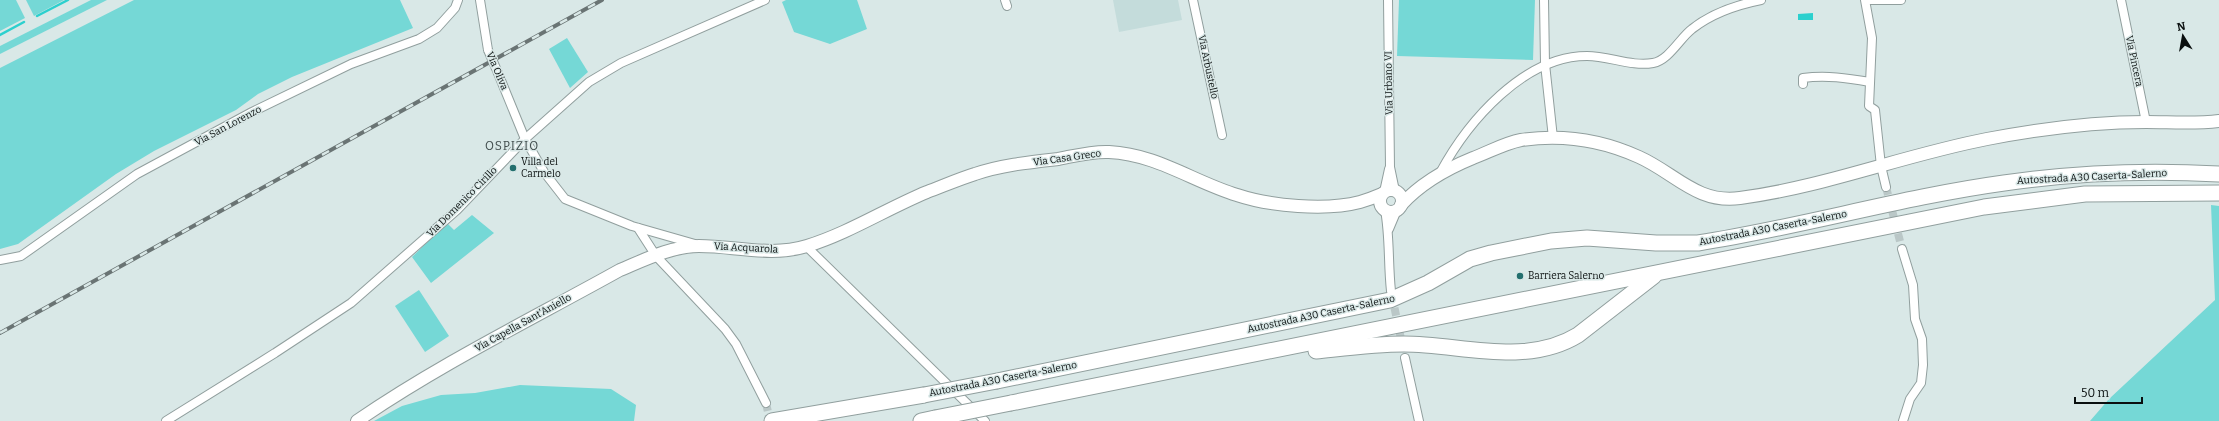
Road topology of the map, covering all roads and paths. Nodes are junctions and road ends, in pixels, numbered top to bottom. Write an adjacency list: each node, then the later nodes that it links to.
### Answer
1 (458, 0): 35 (street, Via San Lorenzo)
2 (480, 0): 19 (street, Via Oliva, bridge)
3 (765, 0): 19 (street, Via Domenico Cirillo)
4 (1193, 0): 17 (street, Via Arbustello)
5 (1388, 0): 24 (street, Via Urbano VI)
6 (1544, 0): 12 (street)
7 (1761, 0): 12 (street)
8 (1865, 0): 13 (street)
9 (1868, 0): 10 (street)
10 (1901, 0)
11 (2121, 0): 16 (street, Via Pincera)
12 (1545, 64): 18 (street); 21 (street)
13 (1870, 82): 14 (street); 20 (street)
14 (1803, 84)
15 (2219, 121): 16 (main road)
16 (2146, 122): 20 (main road)
17 (1222, 135)
18 (1553, 138): 20 (main road); 21 (main road)
19 (525, 139): 29 (street, Via Acquarola); 42 (street, Via Domenico Cirillo)
20 (1881, 166): 23 (street)
21 (1440, 173): 26 (main road)
22 (2219, 174): 44 (highway, Autostrada A30 Caserta-Salerno, bridge)
23 (1886, 187)
24 (1390, 192): 26 (main road); 27 (main road); 28 (main road); 28 (main road)
25 (2219, 193): 36 (highway, Autostrada A30 Caserta-Salerno)
26 (1411, 194): 28 (main road)
27 (1359, 203): 28 (main road); 32 (main road, Via Casa Greco)
28 (1391, 208): 30 (street); 30 (street)
29 (638, 228): 31 (street, Via Acquarola); 34 (street)
30 (1388, 230): 37 (street)
31 (698, 246): 32 (main road, Via Acquarola); 34 (main road, Via Capella Sant'Aniello)
32 (806, 246): 45 (street)
33 (1902, 249): 47 (street)
34 (656, 256): 40 (street); 43 (main road, Via Capella Sant'Aniello)
35 (0, 260)
36 (1657, 273): 39 (highway, Autostrada A30 Caserta-Salerno); 39 (highway)
37 (1391, 291)
38 (1405, 358): 46 (street)
39 (1221, 361): 41 (highway, Autostrada A30 Caserta-Salerno, bridge)
40 (766, 403)
41 (928, 419)
42 (166, 421)
43 (357, 421)
44 (772, 421)
45 (984, 421)
46 (1419, 421)
47 (1903, 421)

